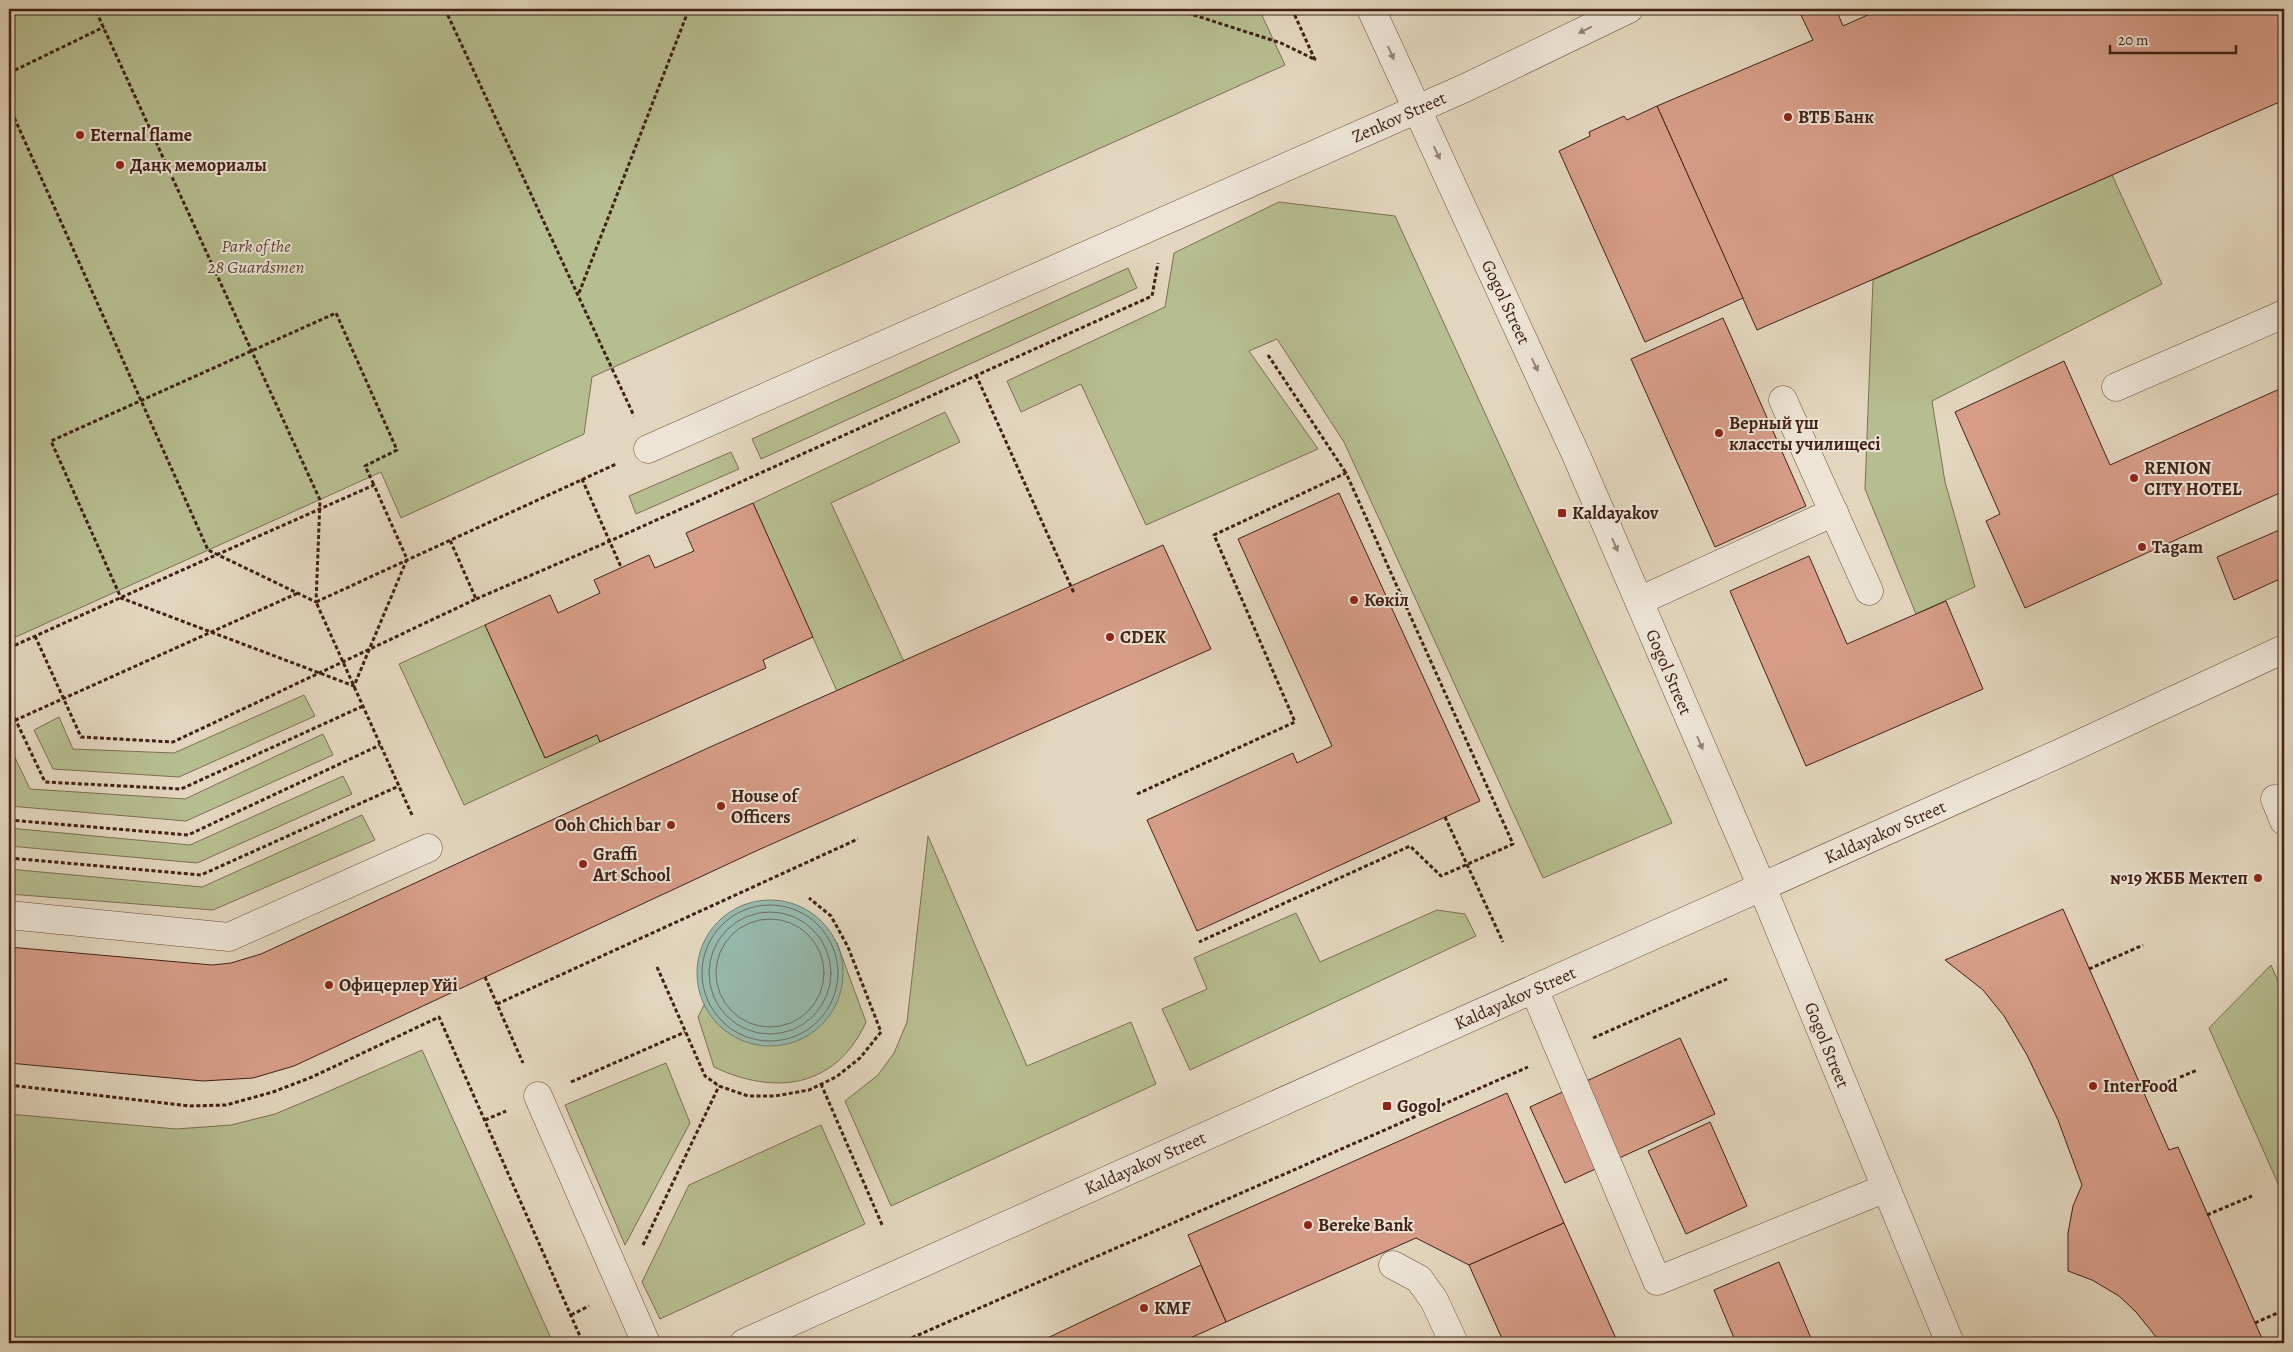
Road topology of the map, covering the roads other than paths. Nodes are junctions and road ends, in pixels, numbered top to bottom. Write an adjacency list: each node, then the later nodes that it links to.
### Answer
1 (1371, 9): 3 (street, Gogol Street, one-way to 3)
2 (1629, 9): 3 (street, Zenkov Street, one-way to 3)
3 (1417, 109): 7 (street, Zenkov Street); 10 (street, Gogol Street, one-way to 10)
4 (2284, 314): 5 (street)
5 (2116, 387)
6 (1783, 400): 8 (street)
7 (648, 449)
8 (1834, 512): 9 (street); 10 (street)
9 (1869, 591)
10 (1639, 601): 13 (street, Gogol Street, one-way to 13)
11 (2284, 648): 13 (street, Kaldayakov Street)
12 (428, 848): 14 (street)
13 (1762, 888): 15 (street, Kaldayakov Street); 17 (street, Gogol Street)
14 (9, 915)
15 (1534, 989): 17 (street); 20 (street, Kaldayakov Street)
16 (538, 1096): 19 (street)
17 (1886, 1188): 22 (street, Gogol Street)
18 (1393, 1265): 21 (street)
19 (646, 1343)
20 (744, 1343)
21 (1454, 1343)
22 (1950, 1343)

